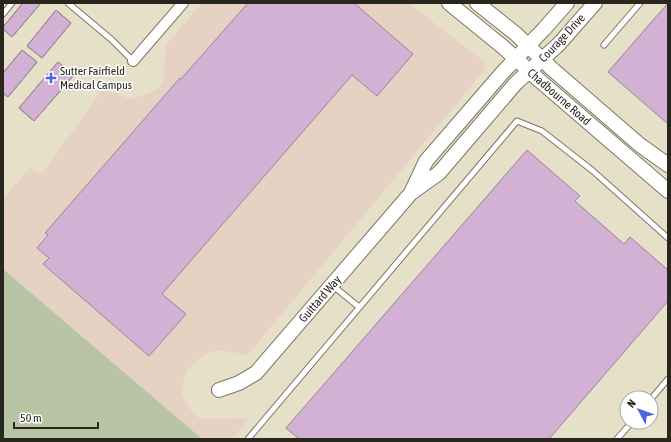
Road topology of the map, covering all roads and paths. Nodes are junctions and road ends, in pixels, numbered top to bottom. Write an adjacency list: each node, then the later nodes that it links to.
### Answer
1 (12, 3): 9 (lane)
2 (68, 3): 14 (lane)
3 (183, 3): 14 (street)
4 (449, 3): 12 (street, Chadbourne Road)
5 (477, 3): 11 (street, Chadbourne Road)
6 (567, 3): 11 (street, Courage Drive)
7 (594, 3): 13 (street, Courage Drive)
8 (640, 3): 10 (lane)
9 (3, 14)
10 (604, 45)
11 (528, 46): 12 (street, Guittard Way); 13 (street, Chadbourne Road)
12 (516, 59): 15 (street, Chadbourne Road); 18 (street, Guittard Way)
13 (542, 60): 15 (street, Courage Drive); 16 (street, Chadbourne Road)
14 (133, 61)
15 (529, 71): 17 (street, Chadbourne Road); 18 (street, Guittard Way)
16 (668, 165)
17 (668, 191)
18 (411, 194): 20 (street, Guittard Way)
19 (668, 238): 21 (lane)
20 (332, 285): 21 (lane); 23 (street, Guittard Way)
21 (359, 308): 26 (lane)
22 (668, 380): 24 (lane)
23 (219, 390)
24 (659, 391)
25 (625, 430): 27 (lane)
26 (248, 439)
27 (617, 439)

